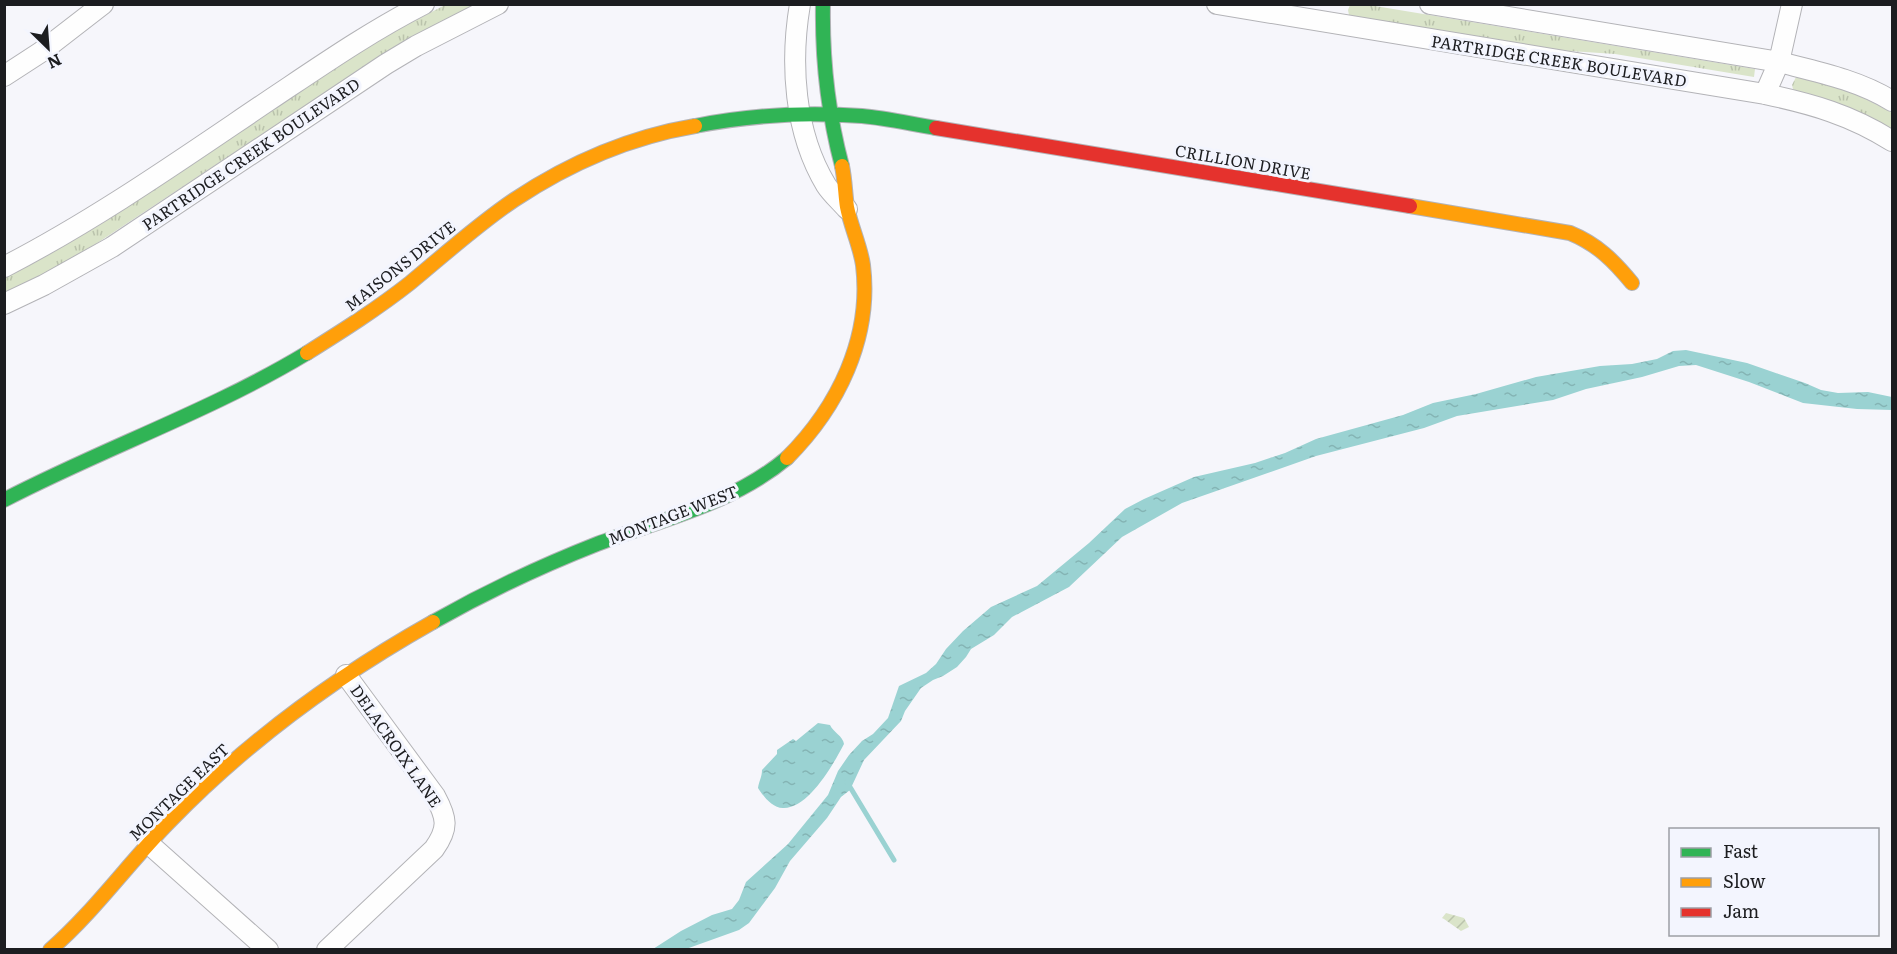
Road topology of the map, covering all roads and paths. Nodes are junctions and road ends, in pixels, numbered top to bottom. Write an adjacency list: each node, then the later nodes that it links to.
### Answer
1 (103, 4): 10 (street)
2 (424, 4): 17 (street, PARTRIDGE CREEK BOULEVARD)
3 (498, 4): 19 (street, PARTRIDGE CREEK BOULEVARD)
4 (800, 4): 13 (street, MONTAGE WEST)
5 (824, 4): 14 (street, MONTAGE WEST)
6 (1217, 4): 11 (street, PARTRIDGE CREEK BOULEVARD)
7 (1430, 4): 9 (street, PARTRIDGE CREEK BOULEVARD)
8 (1792, 4): 9 (street)
9 (1779, 62): 11 (street); 12 (street, PARTRIDGE CREEK BOULEVARD)
10 (4, 76)
11 (1765, 94): 15 (street, PARTRIDGE CREEK BOULEVARD)
12 (1893, 101)
13 (800, 113): 14 (street, MAISONS DRIVE); 16 (street, MONTAGE WEST); 20 (street, MAISONS DRIVE)
14 (830, 114): 16 (street, MONTAGE WEST); 18 (street, CRILLION DRIVE)
15 (1893, 141)
16 (847, 209): 21 (street, MONTAGE WEST)
17 (4, 267)
18 (1632, 283)
19 (4, 304)
20 (4, 500)
21 (346, 675): 22 (street, MONTAGE EAST); 25 (street, DELACROIX LANE)
22 (148, 843): 23 (street, MONTAGE EAST); 24 (street)
23 (50, 950)
24 (268, 950)
25 (327, 950)

